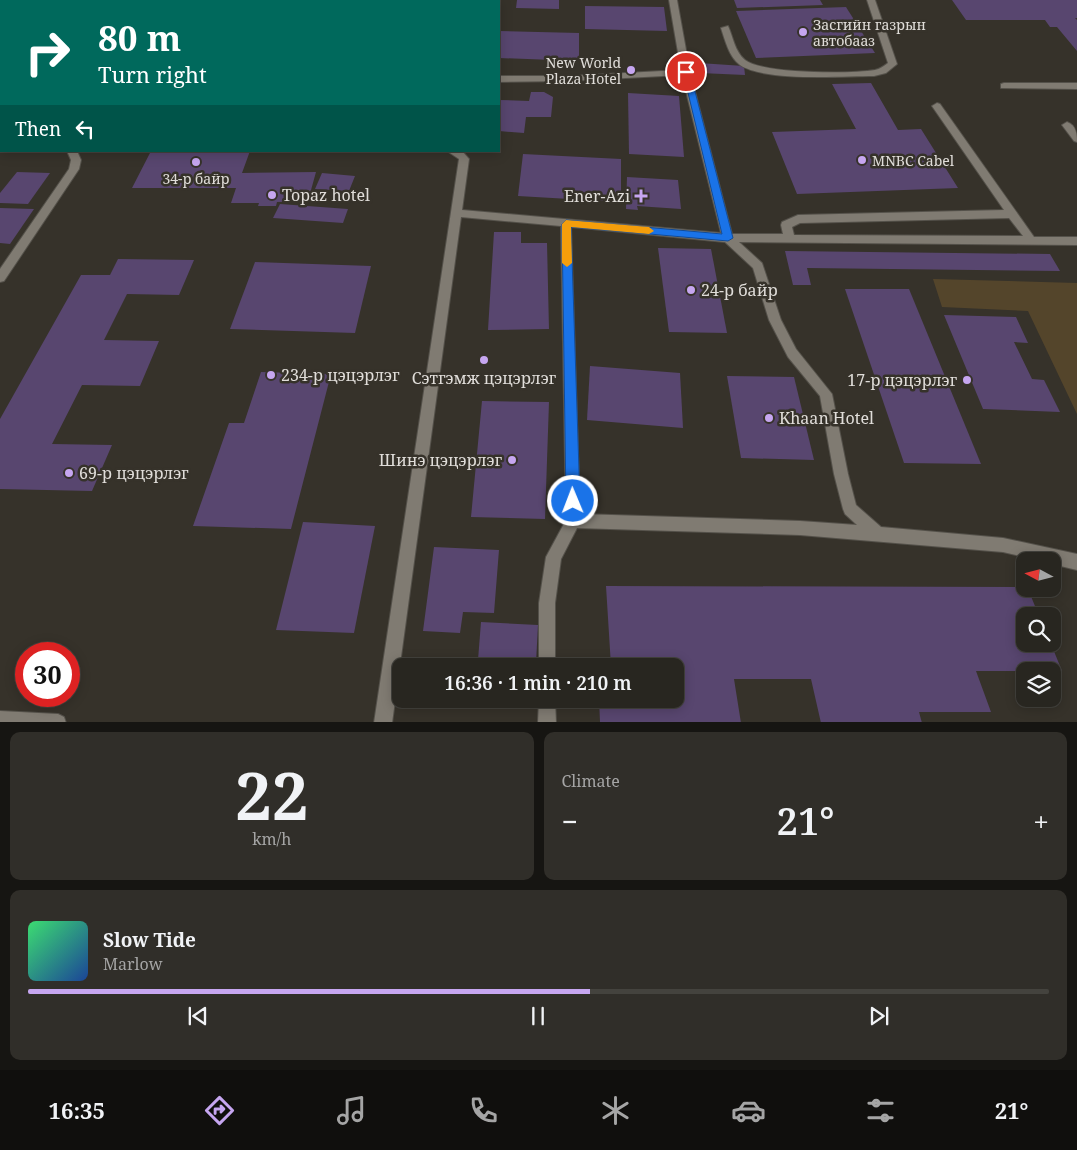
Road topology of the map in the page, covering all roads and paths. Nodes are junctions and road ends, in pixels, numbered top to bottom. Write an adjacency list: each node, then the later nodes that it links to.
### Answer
1 (673, 0): 4 (street)
2 (871, 0): 3 (street)
3 (725, 28)
4 (686, 72): 5 (street); 16 (street)
5 (500, 79)
6 (1004, 86): 7 (street)
7 (1077, 86)
8 (937, 106): 14 (street)
9 (1067, 125): 10 (street)
10 (1077, 139)
11 (72, 152): 20 (street)
12 (455, 152): 13 (street)
13 (457, 213): 15 (street); 28 (street)
14 (1012, 214): 17 (street); 18 (street)
15 (566, 224): 16 (street); 21 (street)
16 (728, 238): 17 (street); 22 (street)
17 (789, 238): 18 (street)
18 (1031, 240): 19 (street)
19 (1077, 241)
20 (0, 278)
21 (573, 521): 22 (street); 24 (street)
22 (877, 534): 23 (street)
23 (1077, 562)
24 (547, 658)
25 (547, 708): 29 (street)
26 (0, 720): 27 (street)
27 (58, 722)
28 (382, 722)
29 (547, 722)

